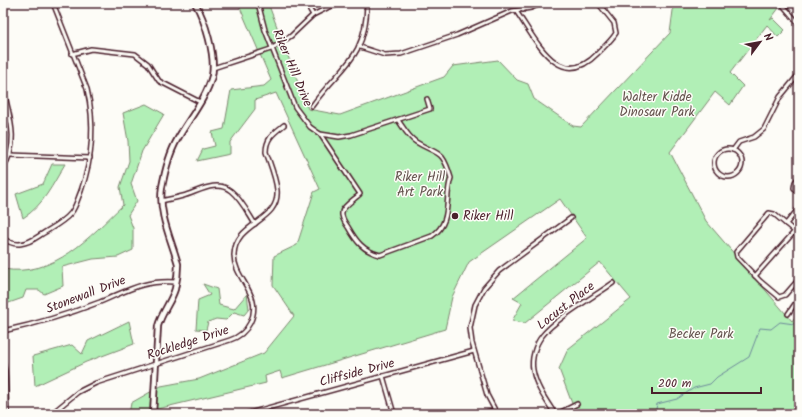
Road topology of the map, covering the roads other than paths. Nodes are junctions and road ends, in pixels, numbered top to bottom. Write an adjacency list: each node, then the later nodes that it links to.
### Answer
1 (53, 3): 17 (street)
2 (195, 3): 18 (street)
3 (258, 3): 16 (street, Riker Hill Drive)
4 (306, 3): 13 (street)
5 (345, 3): 13 (street)
6 (367, 3): 15 (street)
7 (521, 3): 11 (street)
8 (543, 3): 11 (street)
9 (598, 3): 12 (street)
10 (781, 3): 14 (street)
11 (523, 10): 12 (street)
12 (516, 11): 15 (street)
13 (313, 15): 16 (street)
14 (799, 24)
15 (360, 47): 23 (street)
16 (272, 48): 18 (street); 26 (street, Riker Hill Drive)
17 (72, 54): 22 (street); 29 (street)
18 (213, 68): 22 (street)
19 (799, 74): 27 (street)
20 (3, 87): 28 (street)
21 (427, 99): 24 (street)
22 (200, 102): 33 (street)
23 (312, 106)
24 (398, 120): 26 (street); 26 (street, Riker Hill Drive)
25 (284, 126): 37 (street, Rockledge Drive)
26 (320, 134)
27 (734, 150): 27 (street)
28 (10, 155): 29 (street); 30 (street)
29 (90, 158): 41 (street)
30 (3, 167)
31 (799, 177): 32 (street)
32 (799, 193)
33 (161, 201): 37 (street); 44 (street)
34 (799, 208): 35 (street)
35 (798, 213): 38 (street)
36 (571, 218): 49 (street)
37 (255, 224): 51 (street, Rockledge Drive)
38 (786, 224): 39 (street); 42 (street)
39 (795, 231): 40 (street); 42 (street)
40 (799, 235)
41 (3, 238)
42 (755, 276): 43 (street)
43 (799, 279)
44 (176, 282): 48 (street, Stonewall Drive); 51 (street)
45 (613, 283): 64 (street, Locust Place)
46 (799, 298): 47 (street)
47 (788, 314)
48 (3, 332)
49 (474, 351): 52 (street, Cliffside Drive); 56 (street)
50 (3, 361): 53 (street)
51 (156, 364): 58 (street, Rockledge Drive); 59 (street)
52 (383, 376): 55 (street, Cliffside Drive); 62 (street)
53 (5, 399): 57 (street)
54 (577, 404): 64 (street)
55 (258, 411): 60 (street, Cliffside Drive); 61 (street)
56 (496, 412): 63 (street)
57 (7, 414)
58 (51, 414)
59 (153, 414)
60 (246, 414)
61 (261, 414)
62 (394, 414)
63 (482, 414)
64 (556, 414)

